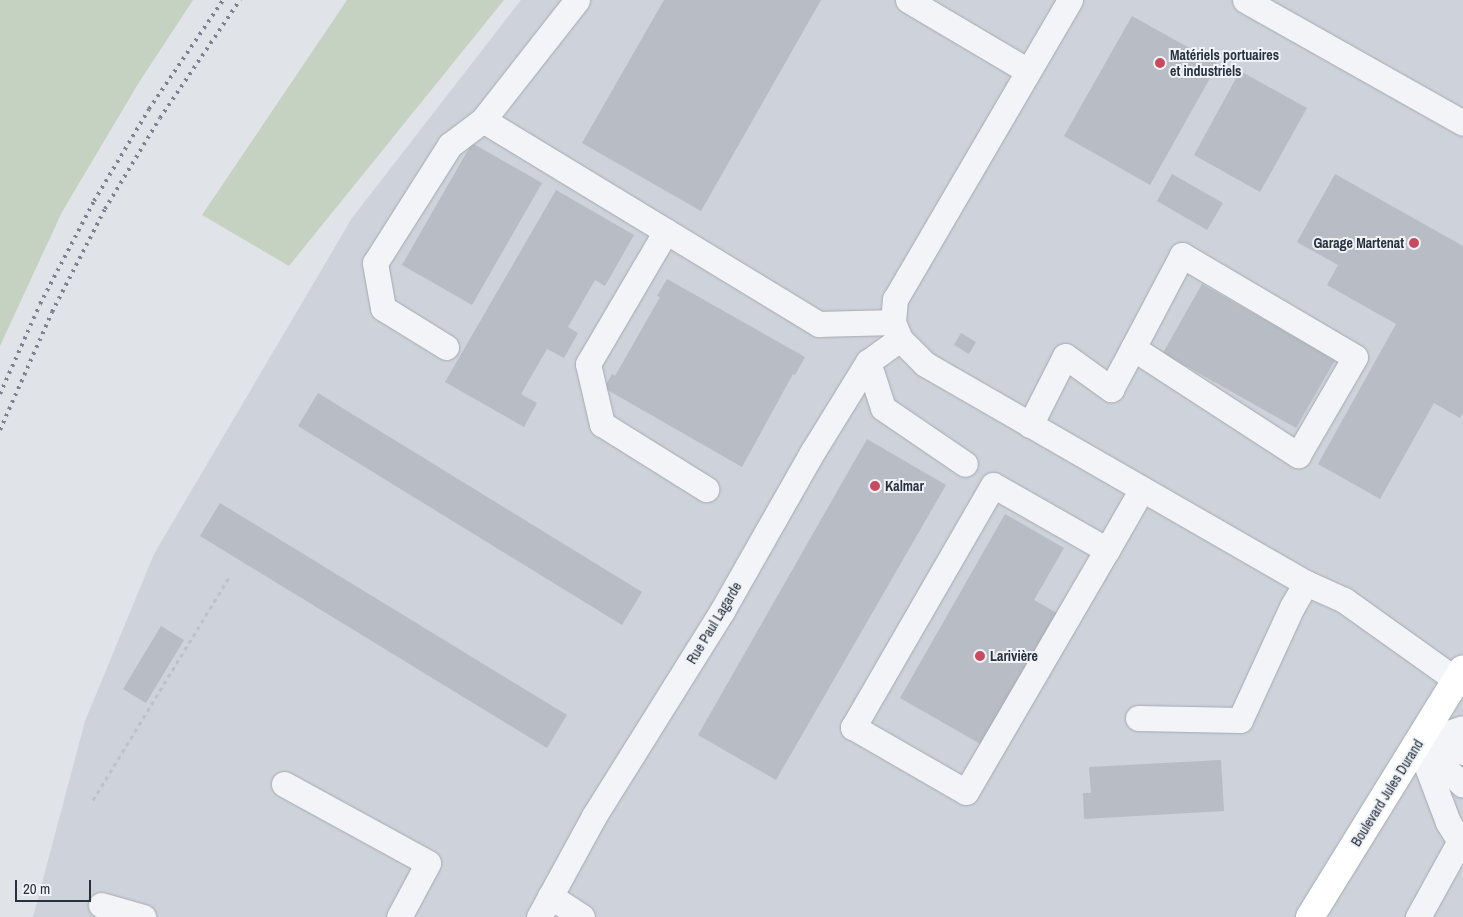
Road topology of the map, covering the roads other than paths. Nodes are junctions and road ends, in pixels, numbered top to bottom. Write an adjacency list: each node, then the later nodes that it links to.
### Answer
1 (577, 0): 6 (street)
2 (908, 0): 5 (street)
3 (1070, 0): 5 (street)
4 (1244, 0): 7 (street)
5 (1028, 71): 9 (street)
6 (483, 120): 8 (street); 10 (street)
7 (1463, 123)
8 (666, 231): 9 (street); 15 (street)
9 (897, 330): 12 (street, Rue Paul Lagarde); 13 (street)
10 (446, 347)
11 (1133, 348): 11 (street); 13 (street)
12 (868, 362): 14 (street); 26 (street, Rue Paul Lagarde)
13 (1030, 425): 16 (street)
14 (964, 464)
15 (706, 489)
16 (1142, 489): 17 (street); 18 (street)
17 (1107, 550): 17 (street)
18 (1306, 583): 19 (street); 20 (street)
19 (1459, 675): 21 (main road, Boulevard Jules Durand)
20 (1138, 718)
21 (1450, 738): 23 (street); 24 (street); 30 (main road, Boulevard Jules Durand)
22 (284, 784): 28 (street)
23 (1463, 785)
24 (1461, 844): 31 (street)
25 (101, 906): 27 (street)
26 (544, 907): 29 (street)
27 (143, 917)
28 (399, 917)
29 (582, 917)
30 (1310, 917)
31 (1418, 917)

